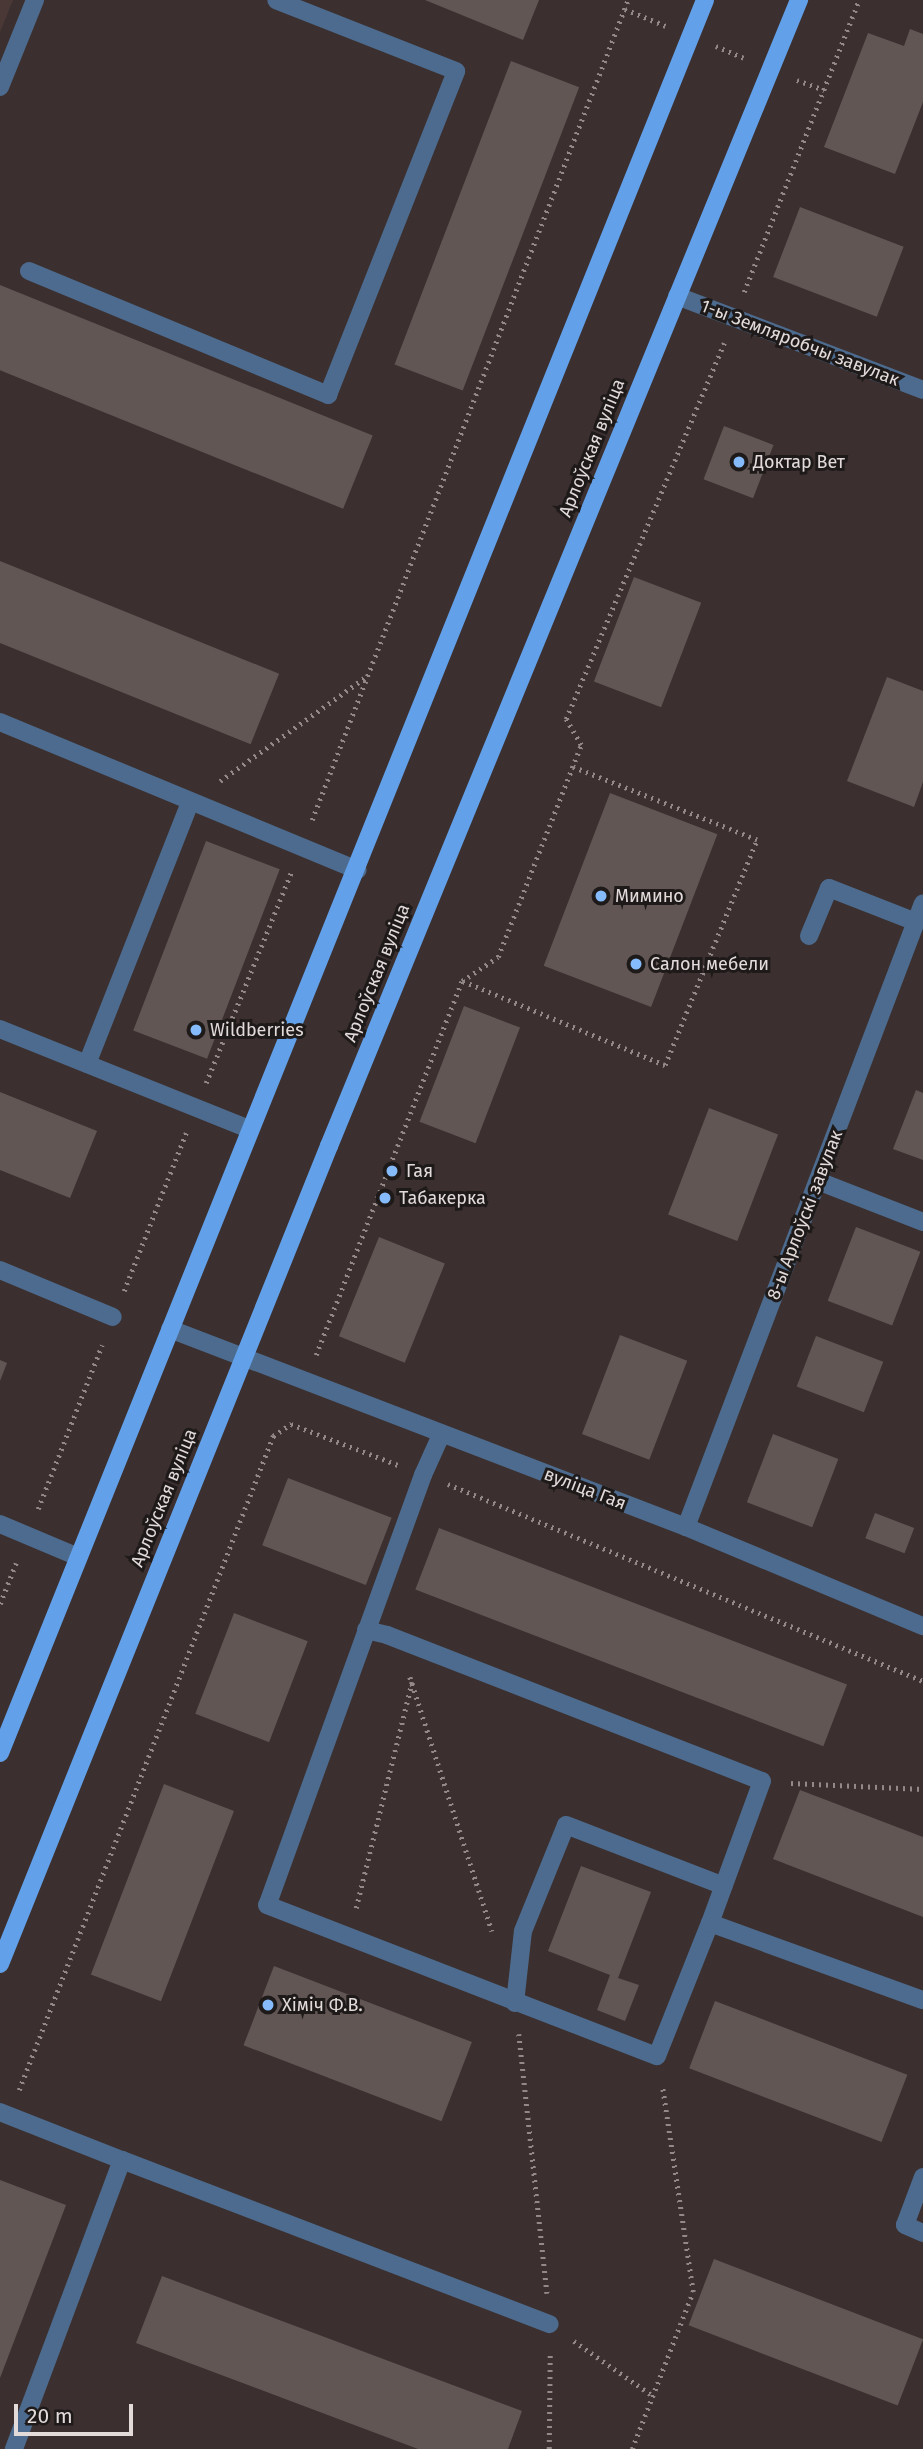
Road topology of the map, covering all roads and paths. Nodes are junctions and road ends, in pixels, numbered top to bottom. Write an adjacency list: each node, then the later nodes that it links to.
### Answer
1 (35, 0): 10 (street)
2 (276, 0): 12 (street)
3 (628, 0): 7 (path)
4 (705, 0): 8 (main road)
5 (799, 0): 9 (main road, Арлоўская вуліца)
6 (859, 0): 11 (path)
7 (625, 9): 8 (path); 16 (path)
8 (691, 36): 9 (path); 21 (main road)
9 (770, 69): 11 (path); 13 (main road, Арлоўская вуліца)
10 (0, 87)
11 (824, 90): 14 (path)
12 (29, 271)
13 (677, 296): 14 (street, 1-ы Земляробчы завулак); 35 (main road, Арлоўская вуліца)
14 (735, 317): 15 (street, 1-ы Земляробчы завулак); 18 (path)
15 (923, 390)
16 (367, 676): 19 (path); 20 (path)
17 (0, 722): 19 (street)
18 (573, 768): 25 (path); 25 (path)
19 (190, 802): 20 (street); 27 (street)
20 (302, 847): 21 (street); 28 (path)
21 (358, 870): 29 (main road)
22 (923, 903): 23 (street, 8-ы Арлоўскі завулак)
23 (916, 922): 24 (street); 30 (street, 8-ы Арлоўскі завулак)
24 (808, 936)
25 (462, 981): 36 (path)
26 (0, 1029): 27 (street)
27 (87, 1064): 28 (street)
28 (195, 1108): 29 (street); 33 (path)
29 (249, 1129): 34 (main road)
30 (818, 1181): 31 (street); 40 (street, 8-ы Арлоўскі завулак)
31 (923, 1222)
32 (0, 1270): 33 (street)
33 (113, 1317): 41 (path)
34 (170, 1329): 35 (street, вуліца Гая); 42 (main road)
35 (244, 1357): 37 (street, вуліца Гая); 56 (main road, Арлоўская вуліца)
36 (316, 1357)
37 (441, 1435): 38 (street); 40 (street, вуліца Гая)
38 (423, 1475): 45 (street); 48 (path); 60 (path)
39 (0, 1524): 41 (street)
40 (686, 1527): 44 (street, вуліца Гая)
41 (27, 1536): 42 (street); 43 (path)
42 (78, 1557): 49 (main road)
43 (0, 1604)
44 (923, 1626)
45 (366, 1630): 46 (street); 54 (street)
46 (387, 1635): 47 (path); 50 (street)
47 (412, 1681): 54 (path); 55 (path)
48 (923, 1681)
49 (0, 1753)
50 (762, 1781): 51 (path); 52 (street)
51 (923, 1788)
52 (723, 1886): 53 (street); 58 (street)
53 (710, 1923): 57 (street); 59 (street)
54 (349, 1937): 58 (street)
55 (495, 1938)
56 (0, 1964)
57 (923, 2000)
58 (515, 2003): 59 (street); 64 (path)
59 (657, 2056): 65 (path)
60 (5, 2114): 61 (street)
61 (122, 2160): 64 (street); 66 (street)
62 (923, 2177): 63 (street)
63 (923, 2233)
64 (550, 2324): 65 (path); 67 (path)
65 (653, 2396): 68 (path)
66 (14, 2449)
67 (549, 2449)
68 (632, 2449)

